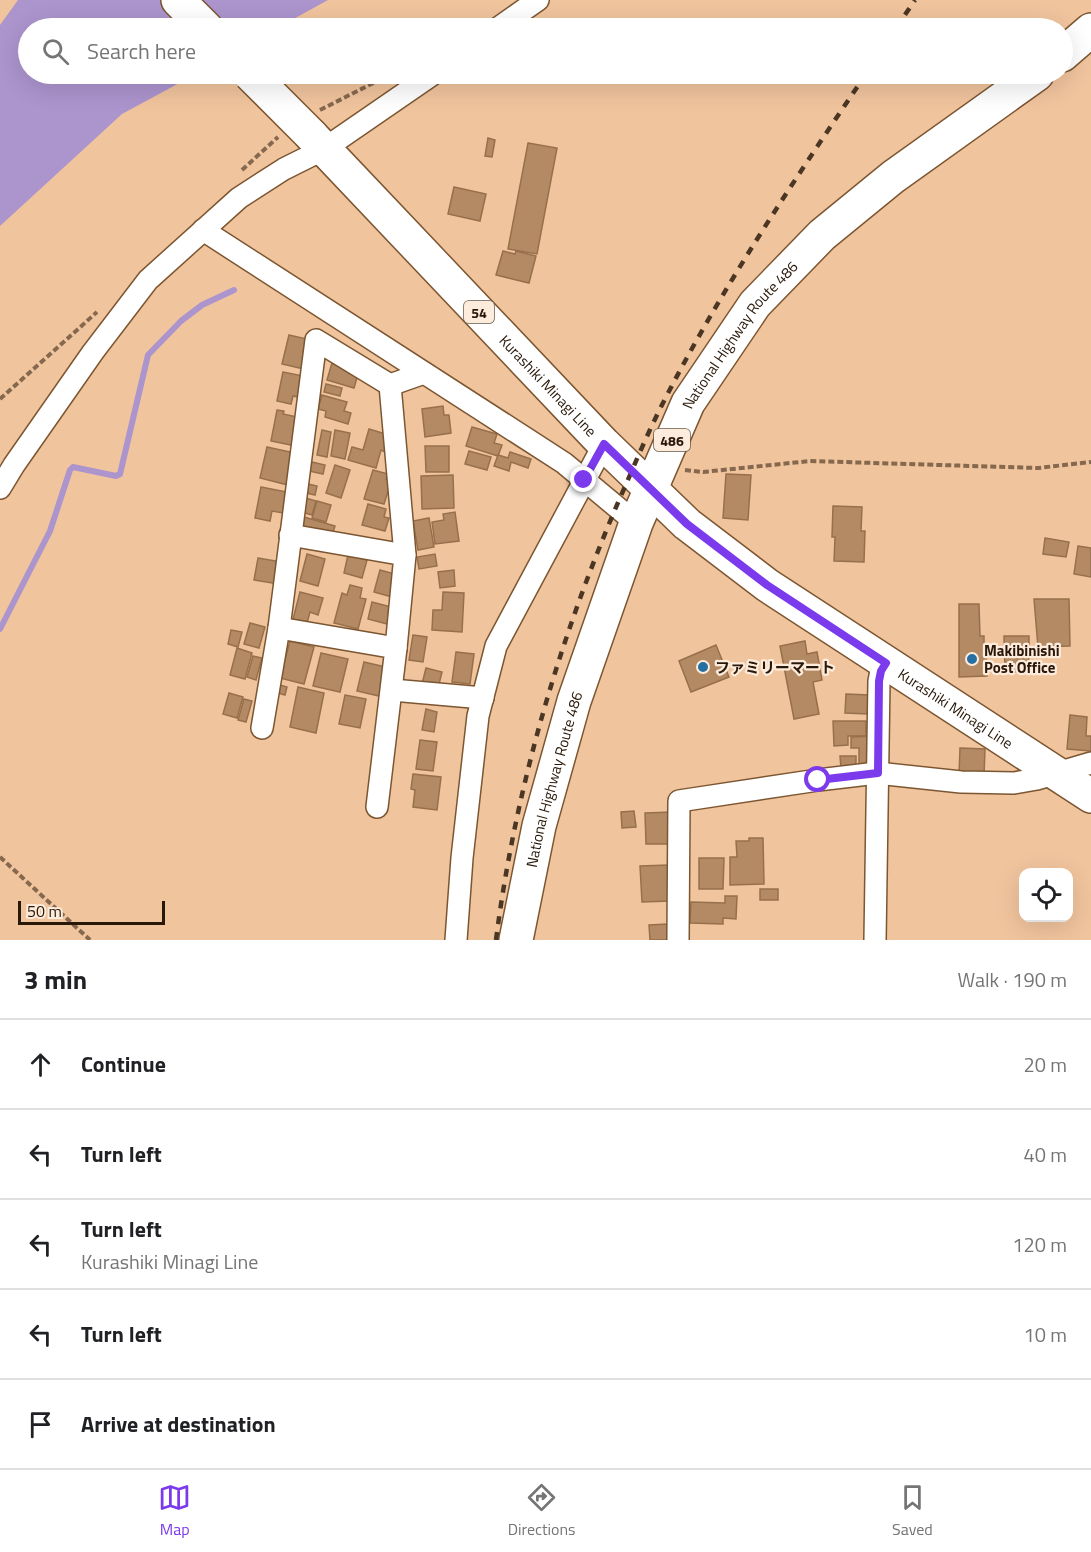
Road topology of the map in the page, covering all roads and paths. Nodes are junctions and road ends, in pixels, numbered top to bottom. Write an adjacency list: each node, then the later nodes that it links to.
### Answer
1 (178, 0): 3 (main road)
2 (538, 0): 4 (street)
3 (196, 18)
4 (512, 18)
5 (1091, 30): 6 (main road)
6 (1073, 46)
7 (260, 84): 10 (main road, Kurashiki Minagi Line / 54, bridge)
8 (416, 84): 10 (street)
9 (1023, 84): 18 (main road, National Highway Route 486 / 486)
10 (317, 142): 11 (street); 16 (main road, Kurashiki Minagi Line / 54)
11 (203, 230): 13 (street); 20 (street)
12 (100, 309): 15 (path)
13 (424, 373): 14 (street); 19 (street)
14 (390, 384): 22 (street); 23 (street)
15 (0, 399)
16 (604, 444): 18 (main road, Kurashiki Minagi Line / 54); 19 (street)
17 (1091, 462): 18 (path)
18 (655, 478): 21 (main road, National Highway Route 486 / 486); 26 (main road, Kurashiki Minagi Line / 54)
19 (584, 480): 21 (street); 28 (street)
20 (0, 488)
21 (636, 523): 38 (main road, National Highway Route 486 / 486)
22 (290, 535): 23 (street); 24 (street)
23 (405, 555): 25 (street)
24 (279, 628): 25 (street); 29 (street)
25 (396, 648): 27 (street)
26 (886, 663): 31 (street); 32 (main road, Kurashiki Minagi Line / 54)
27 (392, 690): 28 (street); 34 (street)
28 (483, 698): 37 (street)
29 (262, 728)
30 (1091, 763): 32 (street)
31 (878, 773): 32 (street); 39 (street); 40 (street)
32 (1056, 774): 33 (main road, Kurashiki Minagi Line / 54)
33 (1091, 796)
34 (377, 807)
35 (0, 856): 36 (path)
36 (90, 940)
37 (456, 940)
38 (516, 940)
39 (678, 940)
40 (874, 940)

